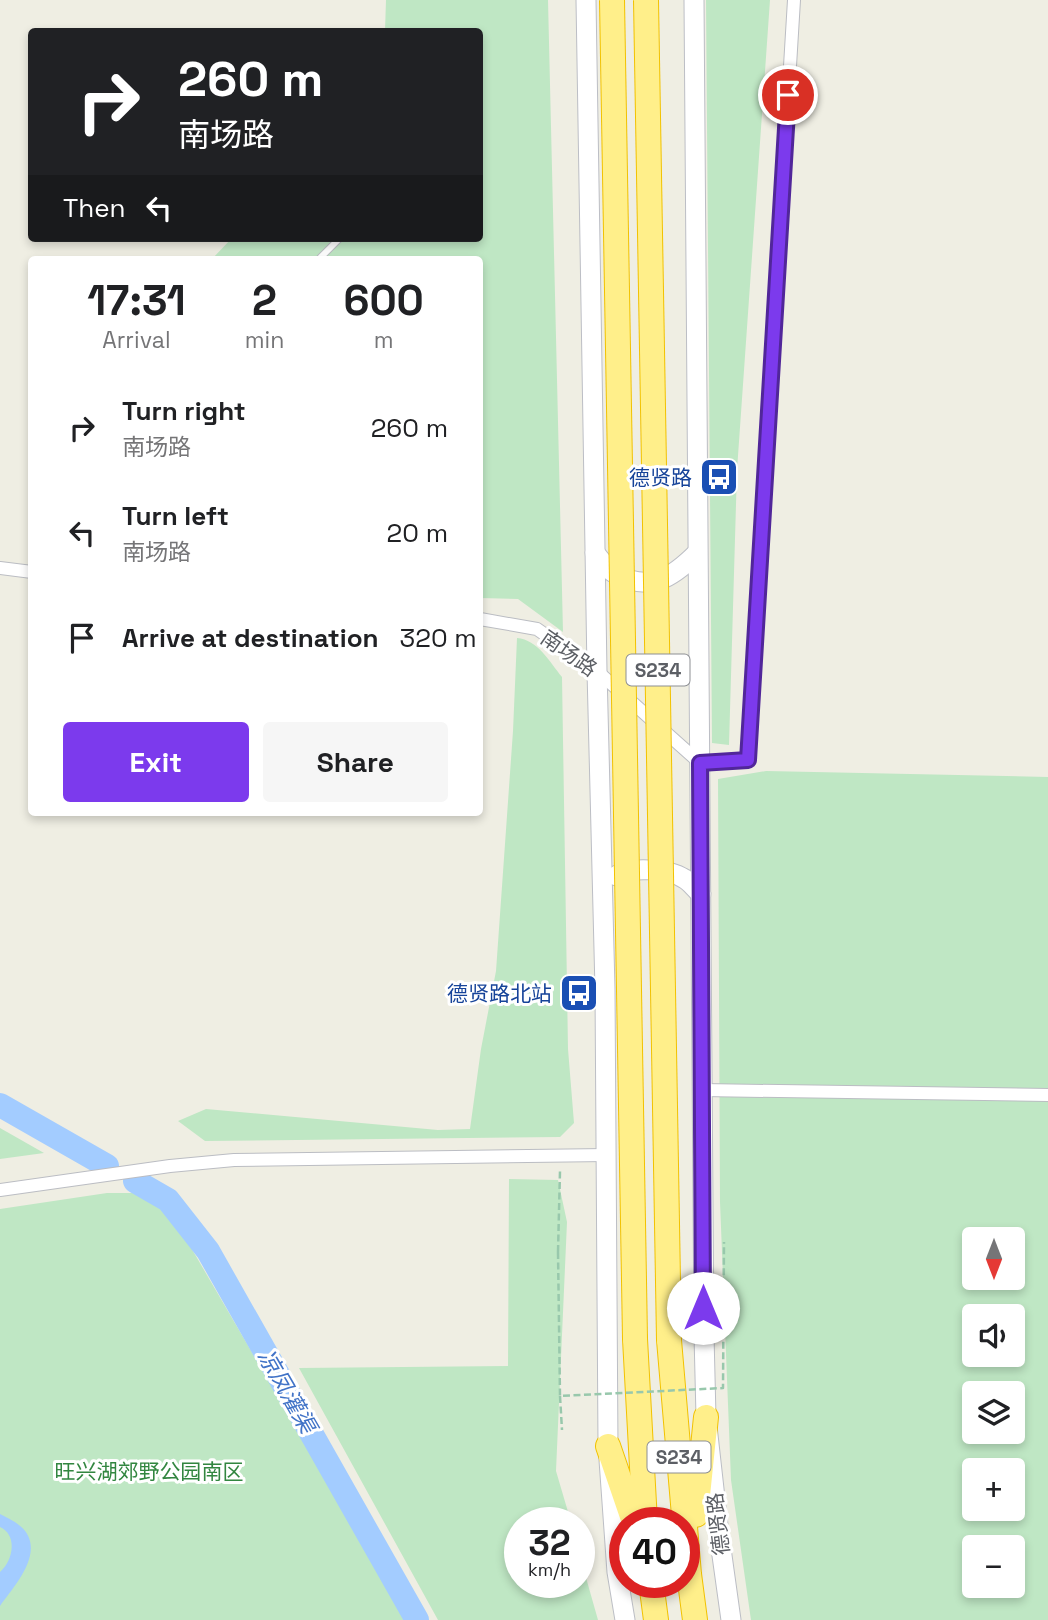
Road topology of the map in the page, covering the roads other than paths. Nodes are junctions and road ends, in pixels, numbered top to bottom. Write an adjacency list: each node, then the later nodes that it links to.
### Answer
1 (586, 0): 8 (street)
2 (612, 0): 24 (highway, S234, bridge)
3 (646, 0): 25 (highway, 德贤路 / S234, bridge)
4 (694, 0): 9 (street, 德贤路)
5 (794, 0): 14 (street)
6 (337, 242): 7 (lane)
7 (322, 256)
8 (595, 553): 9 (street); 13 (street)
9 (697, 553): 14 (street, 德贤路)
10 (0, 568): 11 (street)
11 (28, 572)
12 (483, 620): 13 (street, 南场路)
13 (597, 671): 14 (street, 南场路); 15 (street)
14 (700, 763): 16 (street, 德贤路)
15 (602, 889): 16 (street); 19 (street)
16 (701, 894): 17 (street, 德贤路)
17 (702, 1090): 18 (street); 21 (street, 德贤路)
18 (1048, 1095)
19 (607, 1155): 20 (street); 22 (street)
20 (0, 1191)
21 (706, 1417): 26 (highway); 32 (street, 德贤路)
22 (608, 1446): 23 (highway); 31 (street)
23 (630, 1507)
24 (644, 1507)
25 (683, 1507)
26 (696, 1507)
27 (653, 1598): 30 (highway)
28 (692, 1598): 29 (highway, 德贤路)
29 (695, 1616)
30 (656, 1618)
31 (625, 1620)
32 (731, 1620)

